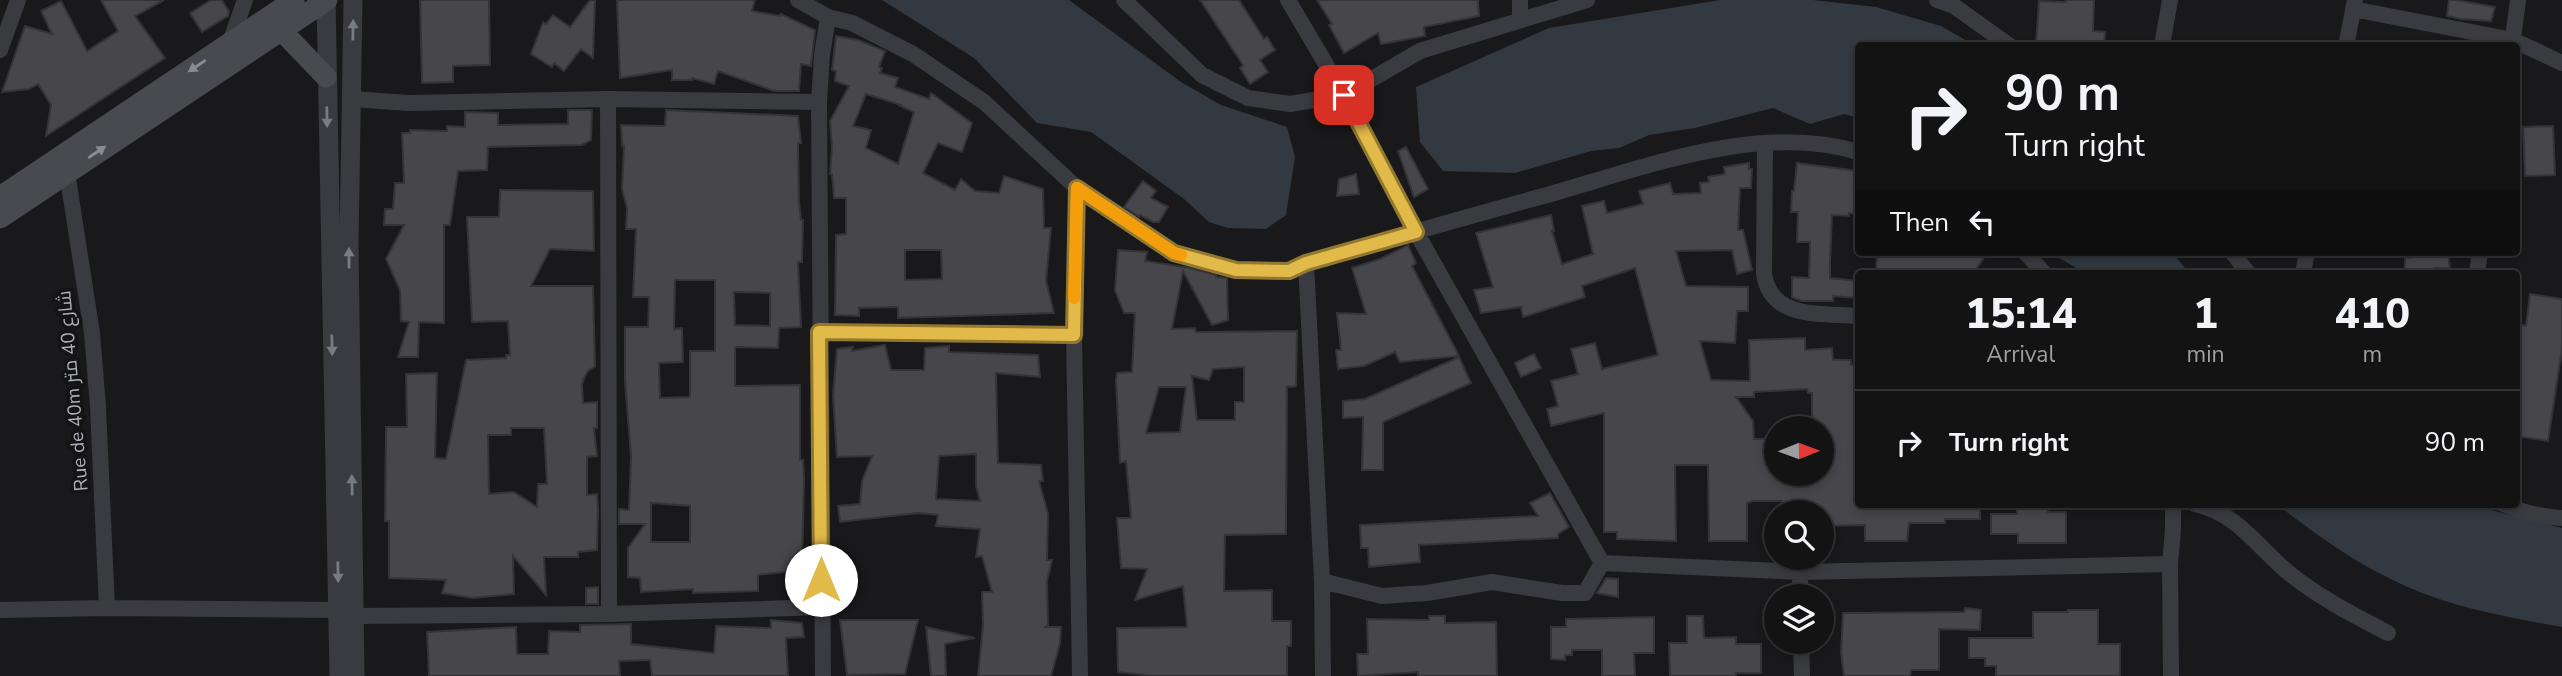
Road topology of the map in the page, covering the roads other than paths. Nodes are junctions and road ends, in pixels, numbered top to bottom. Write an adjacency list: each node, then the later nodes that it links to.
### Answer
1 (18, 0): 25 (street)
2 (245, 0): 23 (street)
3 (294, 0): 23 (main road)
4 (326, 0): 17 (main road); 27 (street)
5 (353, 0): 29 (street, one-way to 5)
6 (798, 0): 15 (street)
7 (1124, 0): 28 (street)
8 (1288, 0): 28 (street)
9 (1520, 0): 16 (street)
10 (1587, 0): 16 (street)
11 (1937, 0): 18 (street)
12 (2170, 0): 19 (street)
13 (2518, 0): 22 (street)
14 (2354, 5): 20 (street); 21 (street)
15 (828, 17): 31 (street); 35 (street)
16 (1520, 19): 28 (street)
17 (281, 30): 27 (main road); 34 (main road, one-way to 17)
18 (2004, 42)
19 (2163, 42)
20 (2347, 42)
21 (2508, 42)
22 (2512, 42)
23 (229, 45): 36 (main road, one-way to 36)
24 (2520, 46): 26 (street)
25 (0, 50)
26 (2562, 63)
27 (326, 77): 59 (street, one-way to 59)
28 (1344, 95): 38 (street)
29 (352, 99): 30 (street); 59 (street, one-way to 29)
30 (608, 99): 31 (street); 60 (street)
31 (819, 102): 45 (street)
32 (1765, 145): 33 (street); 38 (street); 44 (street)
33 (1855, 151)
34 (67, 172): 37 (main road); 57 (street, Rue de 40m شارع 40 متر)
35 (1077, 188): 41 (street); 46 (street)
36 (0, 197)
37 (0, 218)
38 (1416, 232): 41 (street); 51 (street)
39 (2029, 256): 42 (street)
40 (2235, 256): 43 (street)
41 (1306, 263): 54 (street)
42 (2041, 270)
43 (2246, 270)
44 (1855, 316)
45 (819, 332): 46 (street); 56 (street)
46 (1074, 335): 66 (street)
47 (2173, 508): 52 (street)
48 (2208, 508): 61 (street)
49 (2513, 508): 50 (street)
50 (2562, 518)
51 (1602, 564): 53 (street); 54 (street)
52 (2170, 564): 53 (street); 69 (street)
53 (1800, 572): 55 (street)
54 (1322, 580): 67 (street)
55 (1800, 584)
56 (821, 607): 60 (street); 65 (street)
57 (107, 608): 58 (street); 59 (street)
58 (0, 610)
59 (347, 613): 60 (street); 63 (street); 64 (street)
60 (609, 614)
61 (2388, 633)
62 (1801, 654): 68 (street)
63 (339, 676)
64 (355, 676)
65 (823, 676)
66 (1080, 676)
67 (1323, 676)
68 (1802, 676)
69 (2171, 676)

